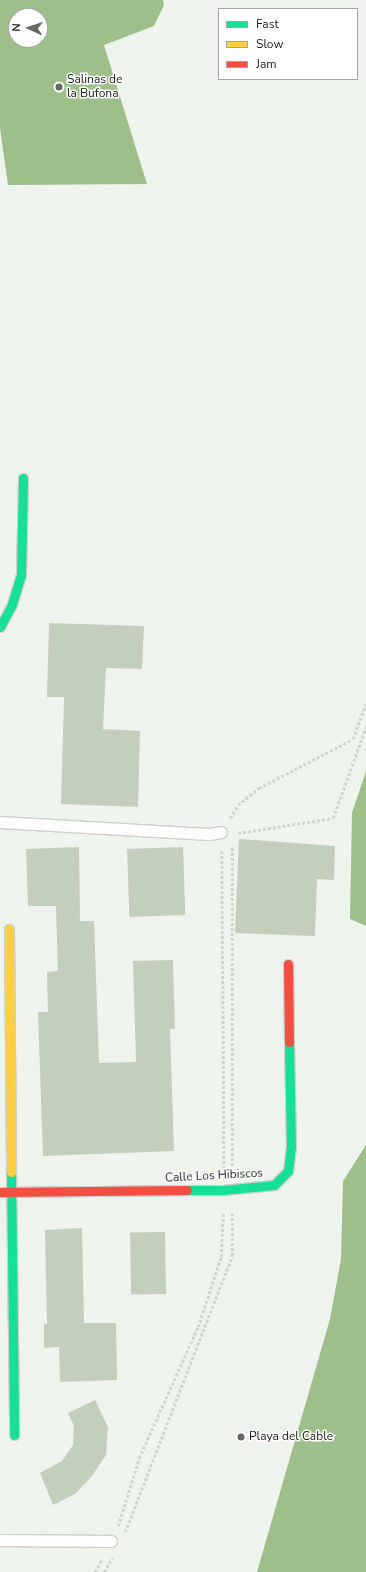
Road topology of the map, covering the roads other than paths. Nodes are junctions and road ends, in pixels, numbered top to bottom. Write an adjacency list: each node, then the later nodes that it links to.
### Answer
1 (23, 478): 2 (street)
2 (0, 627)
3 (0, 822): 4 (lane)
4 (221, 832)
5 (9, 930): 8 (street)
6 (288, 964): 8 (street, Calle Los Hibiscos)
7 (0, 1192): 8 (street, Calle Los Hibiscos)
8 (13, 1192): 9 (street)
9 (14, 1435)
10 (0, 1540): 11 (lane)
11 (112, 1541)

